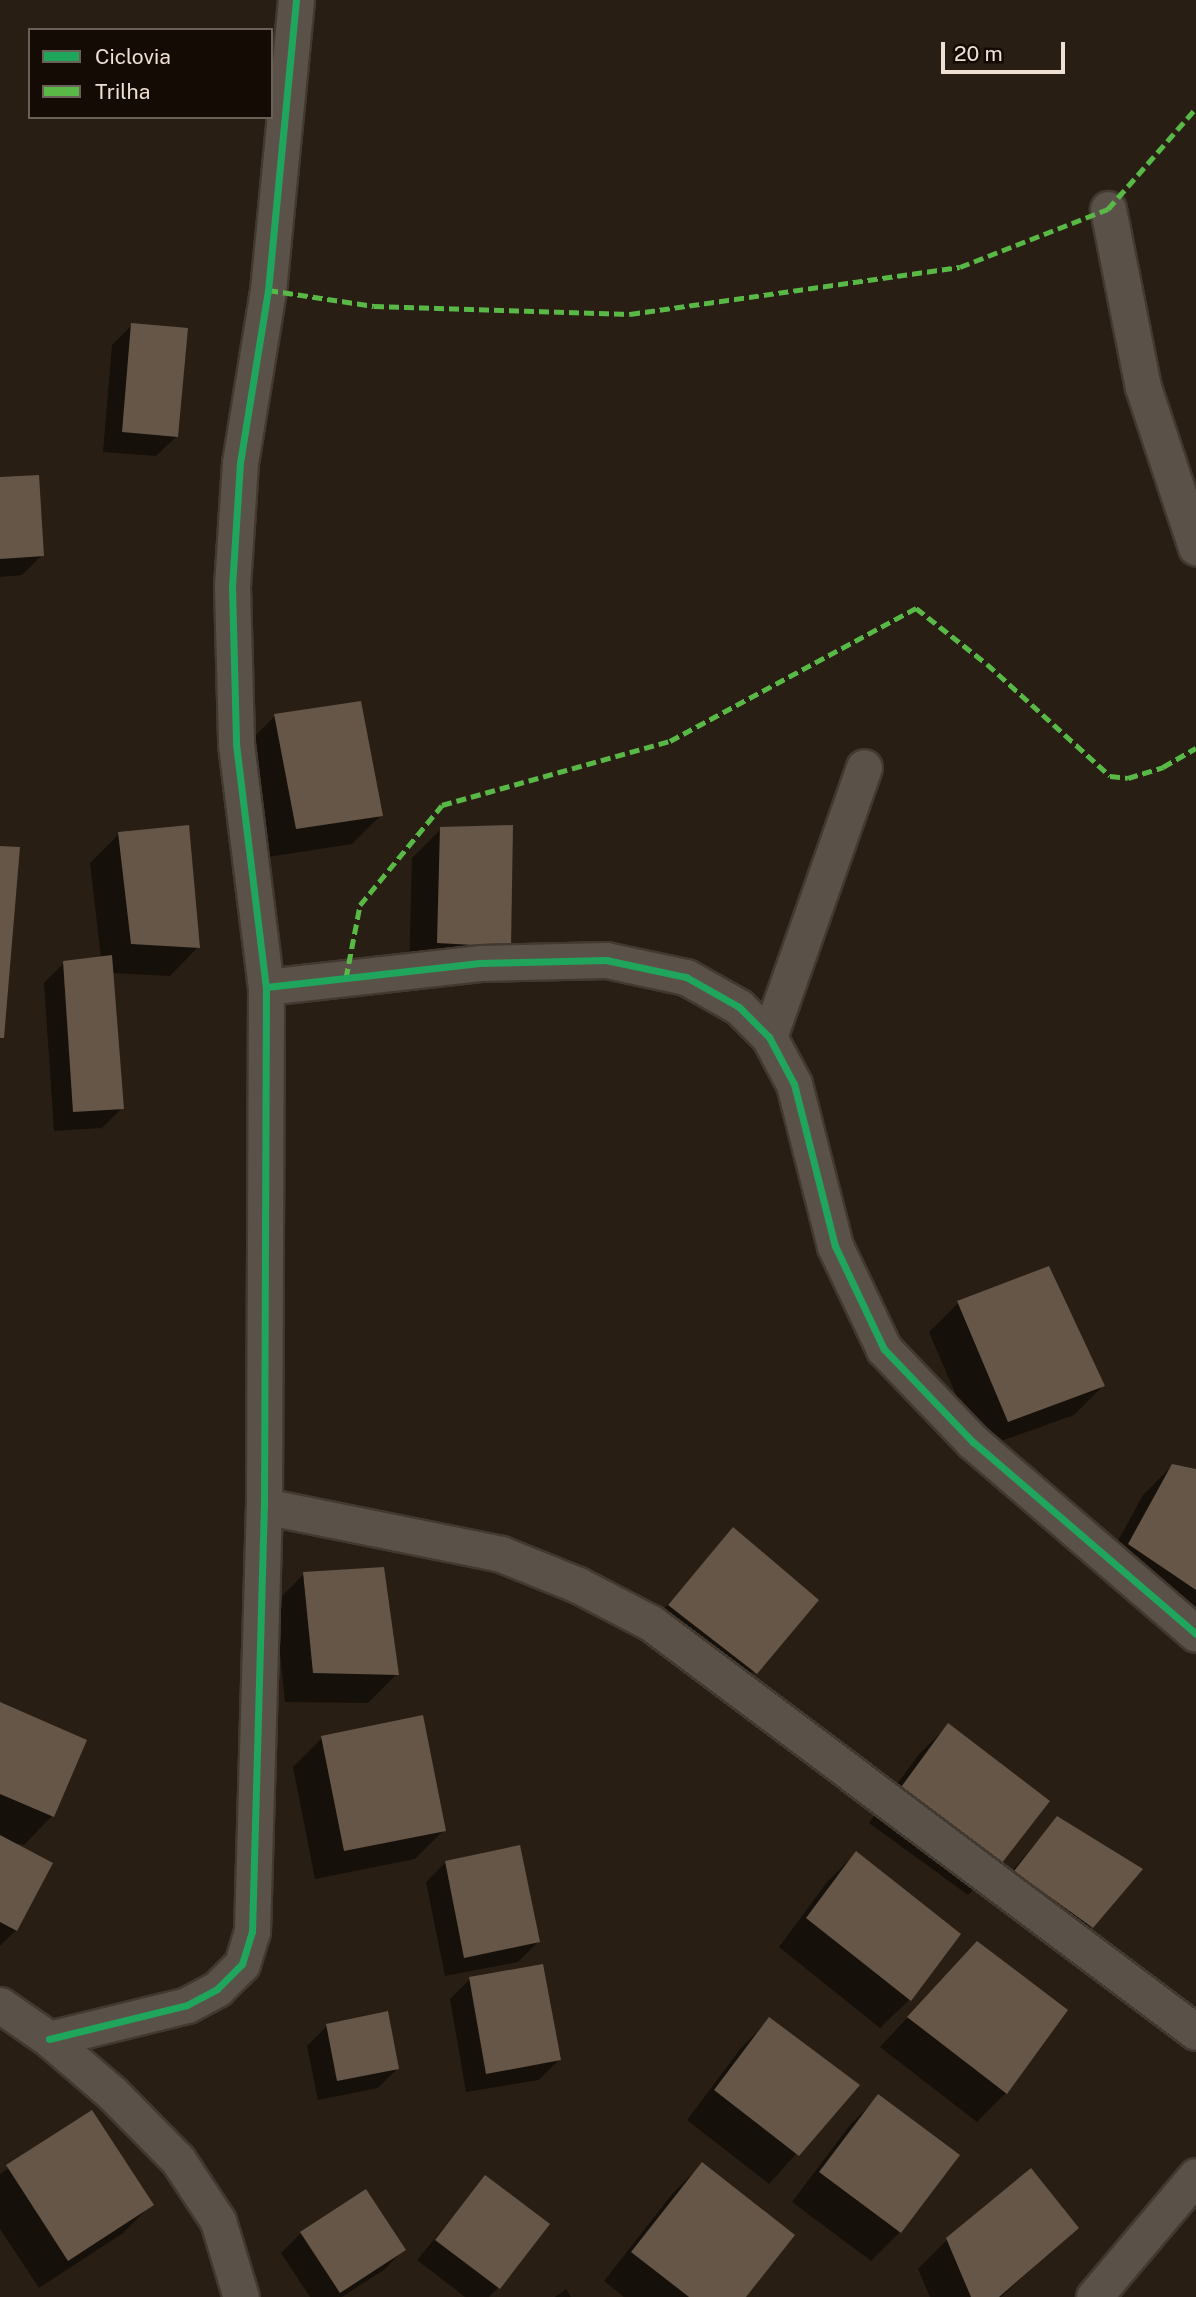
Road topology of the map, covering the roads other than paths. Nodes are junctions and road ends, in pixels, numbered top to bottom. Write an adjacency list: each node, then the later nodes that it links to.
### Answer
1 (296, 0): 5 (street)
2 (1108, 209): 3 (street)
3 (1196, 547)
4 (864, 768): 6 (street)
5 (266, 987): 6 (street); 7 (street)
6 (769, 1037): 8 (street)
7 (264, 1506): 10 (street); 11 (street)
8 (1196, 1634)
9 (0, 2005): 11 (street)
10 (1196, 2032)
11 (49, 2039): 14 (street)
12 (1196, 2176): 13 (street)
13 (1109, 2293)
14 (241, 2297)

